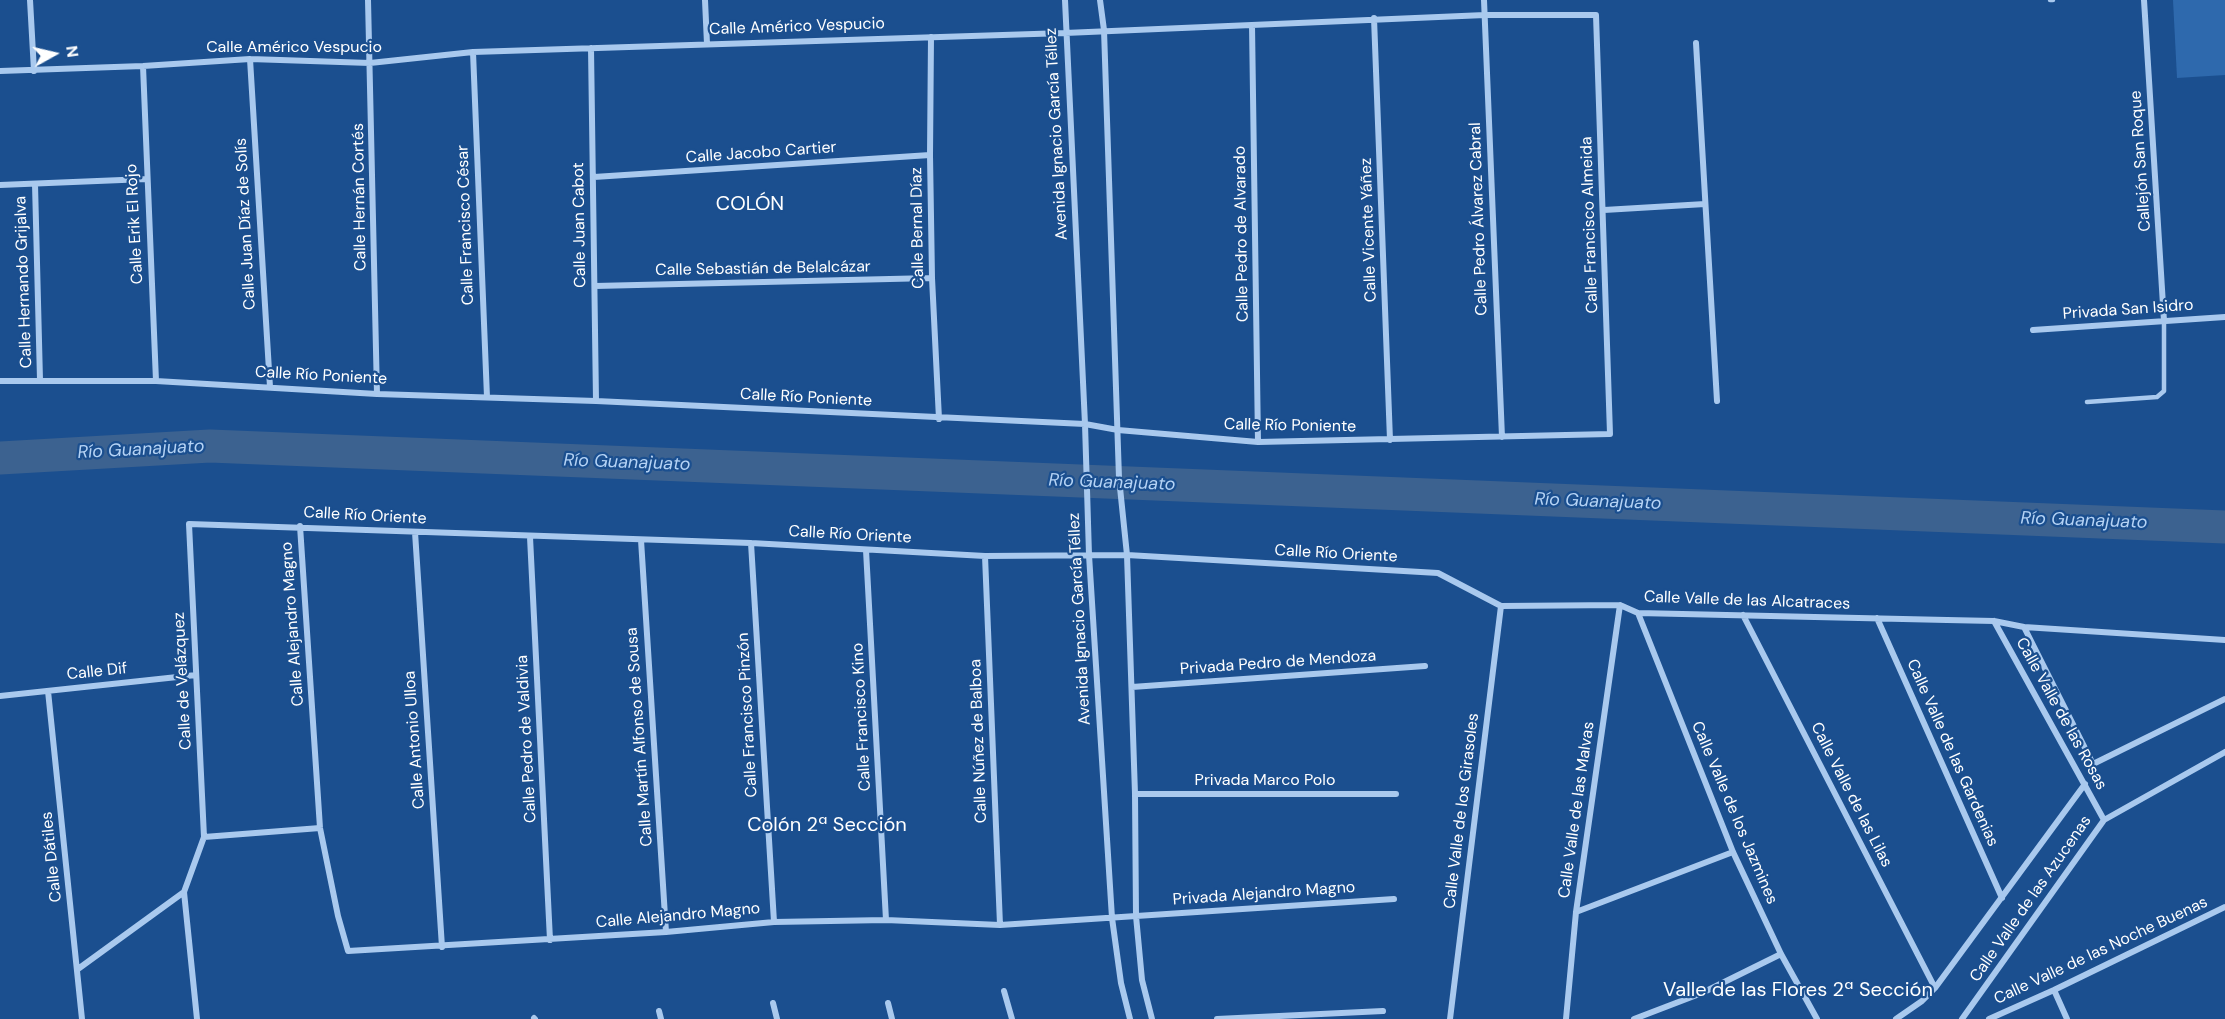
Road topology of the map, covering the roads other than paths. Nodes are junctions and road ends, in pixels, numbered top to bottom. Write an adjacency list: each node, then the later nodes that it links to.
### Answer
1 (30, 0): 23 (street)
2 (368, 0): 20 (street, Calle Hernán Cortés)
3 (705, 0): 16 (street)
4 (1065, 0): 13 (street, Avenida Ignacio García Téllez)
5 (1100, 0): 12 (street)
6 (1484, 0): 8 (street, Calle Pedro Álvarez Cabral)
7 (2144, 0): 34 (street, Callejón San Roque)
8 (1485, 15): 9 (street, Calle Américo Vespucio); 10 (street, Calle Américo Vespucio); 49 (street, Calle Pedro Álvarez Cabral)
9 (1596, 15): 30 (street, Calle Francisco Almeida)
10 (1374, 18): 11 (street, Calle Américo Vespucio); 50 (street, Calle Vicente Yáñez)
11 (1252, 25): 12 (street, Calle Américo Vespucio); 51 (street, Calle Pedro de Alvarado)
12 (1104, 30): 13 (street, Calle Américo Vespucio); 47 (street)
13 (1065, 33): 14 (street, Calle Américo Vespucio); 46 (street, Avenida Ignacio García Téllez)
14 (931, 37): 16 (street, Calle Américo Vespucio); 24 (street, Calle Bernal Díaz)
15 (1696, 43): 29 (street)
16 (707, 44): 17 (street, Calle Américo Vespucio)
17 (591, 48): 18 (street, Calle Américo Vespucio); 25 (street, Calle Juan Cabot)
18 (472, 52): 20 (street, Calle Américo Vespucio); 41 (street, Calle Francisco César)
19 (250, 59): 20 (street, Calle Américo Vespucio); 21 (street, Calle Américo Vespucio); 39 (street, Calle Juan Díaz de Solís)
20 (370, 63): 40 (street, Calle Hernán Cortés)
21 (143, 66): 23 (street, Calle Américo Vespucio); 26 (street, Calle Erik El Rojo)
22 (0, 71): 23 (street, Calle Américo Vespucio)
23 (34, 71)
24 (930, 155): 25 (street, Calle Jacobo Cartier); 31 (street, Calle Bernal Díaz)
25 (594, 177): 32 (street, Calle Juan Cabot)
26 (146, 179): 27 (street); 38 (street, Calle Erik El Rojo)
27 (35, 184): 28 (street); 36 (street, Calle Hernando Grijalva)
28 (0, 185)
29 (1705, 204): 30 (street); 43 (street)
30 (1604, 210): 48 (street, Calle Francisco Almeida)
31 (932, 278): 32 (street, Calle Sebastián de Belalcázar); 45 (street, Calle Bernal Díaz)
32 (595, 286): 42 (street, Calle Juan Cabot)
33 (2225, 317): 34 (street, Privada San Isidro)
34 (2164, 321): 35 (street, Privada San Isidro); 44 (lane)
35 (2033, 330)
36 (40, 380): 37 (street, Calle Río Poniente); 38 (street, Calle Río Poniente)
37 (0, 381)
38 (156, 381): 39 (street, Calle Río Poniente)
39 (270, 387): 40 (street, Calle Río Poniente)
40 (377, 393): 41 (street, Calle Río Poniente)
41 (487, 398): 42 (street, Calle Río Poniente)
42 (596, 401): 45 (street, Calle Río Poniente)
43 (1717, 401)
44 (2087, 402)
45 (939, 419): 46 (street, Calle Río Poniente)
46 (1085, 424): 47 (street, Calle Río Poniente); 59 (street, Avenida Ignacio García Téllez)
47 (1118, 432): 51 (street, Calle Río Poniente); 60 (street)
48 (1610, 434): 49 (street, Calle Río Poniente)
49 (1502, 437): 50 (street, Calle Río Poniente)
50 (1390, 440): 51 (street, Calle Río Poniente)
51 (1258, 442)
52 (189, 524): 53 (street, Calle Río Oriente); 71 (street, Calle de Velázquez)
53 (300, 526): 54 (street, Calle Río Oriente); 81 (street, Calle Alejandro Magno)
54 (415, 532): 55 (street, Calle Río Oriente); 96 (street, Calle Antonio Ulloa)
55 (530, 537): 56 (street, Calle Río Oriente); 95 (street, Calle Pedro de Valdivia)
56 (641, 540): 57 (street, Calle Río Oriente); 94 (street, Calle Martín Alfonso de Sousa)
57 (751, 543): 58 (street, Calle Río Oriente); 92 (street, Calle Francisco Pinzón)
58 (866, 550): 61 (street, Calle Río Oriente); 91 (street, Calle Francisco Kino)
59 (1089, 555): 60 (street, Calle Río Oriente); 61 (street, Calle Río Oriente); 90 (street, Avenida Ignacio García Téllez)
60 (1127, 555): 62 (street, Calle Río Oriente); 72 (street)
61 (985, 556): 93 (street, Calle Núñez de Balboa)
62 (1501, 606): 63 (street, Calle Valle de las Alcatraces); 115 (street, Calle Valle de los Girasoles)
63 (1620, 606): 64 (street, Calle Valle de las Alcatraces); 88 (street, Calle Valle de las Malvas)
64 (1638, 613): 65 (street, Calle Valle de las Alcatraces); 83 (street, Calle Valle de los Jazmines)
65 (1743, 615): 66 (street, Calle Valle de las Alcatraces); 99 (street, Calle Valle de las Lilas)
66 (1877, 618): 67 (street, Calle Valle de las Alcatraces); 85 (street, Calle Valle de las Gardenias)
67 (1994, 621): 68 (street, Calle Valle de las Alcatraces); 77 (street, Calle Valle de las Rosas)
68 (2024, 627): 69 (street, Calle Valle de las Alcatraces); 75 (street)
69 (2225, 640)
70 (1425, 666): 72 (street, Privada Pedro de Mendoza)
71 (196, 675): 73 (street, Calle Dif); 82 (street, Calle de Velázquez)
72 (1132, 687): 78 (street)
73 (48, 691): 74 (street, Calle Dif); 98 (street, Calle Dátiles)
74 (0, 696)
75 (2225, 699)
76 (2225, 752): 80 (street, Calle Valle de las Azucenas)
77 (2085, 784): 80 (street, Calle Valle de las Rosas); 85 (street, Calle Valle de las Azucenas)
78 (1135, 794): 79 (street, Privada Marco Polo); 89 (street)
79 (1396, 794)
80 (2104, 820): 120 (street, Calle Valle de las Azucenas)
81 (320, 828): 82 (street); 96 (street, Calle Alejandro Magno)
82 (204, 837): 84 (street)
83 (1733, 852): 88 (street); 97 (street, Calle Valle de los Jazmines)
84 (184, 892): 98 (street); 107 (street)
85 (2002, 898): 99 (street, Calle Valle de las Azucenas)
86 (1394, 899): 89 (street, Privada Alejandro Magno)
87 (2225, 907): 100 (street, Calle Valle de las Noche Buenas)
88 (1576, 912): 116 (street, Calle Valle de las Malvas)
89 (1136, 916): 90 (street, Calle Alejandro Magno); 113 (street)
90 (1112, 918): 93 (street, Calle Alejandro Magno); 112 (street, Avenida Ignacio García Téllez)
91 (886, 920): 92 (street, Calle Alejandro Magno); 93 (street, Calle Alejandro Magno)
92 (774, 922): 94 (street, Calle Alejandro Magno)
93 (1000, 925)
94 (666, 932): 95 (street, Calle Alejandro Magno)
95 (550, 940): 96 (street, Calle Alejandro Magno)
96 (442, 946)
97 (1781, 954): 117 (street); 118 (street, Calle Valle de los Jazmines)
98 (78, 969): 106 (street, Calle Dátiles)
99 (1935, 988): 119 (street, Calle Valle de las Azucenas)
100 (2054, 990): 121 (street, Calle Valle de las Noche Buenas); 122 (street)
101 (1004, 991): 111 (street)
102 (772, 1003): 109 (street)
103 (888, 1003): 110 (street)
104 (659, 1011): 108 (street)
105 (1383, 1011): 114 (street)
106 (82, 1019)
107 (197, 1019)
108 (661, 1019)
109 (777, 1019)
110 (892, 1019)
111 (1012, 1019)
112 (1130, 1019)
113 (1152, 1019)
114 (1217, 1019)
115 (1450, 1019)
116 (1566, 1019)
117 (1634, 1019)
118 (1817, 1019)
119 (1896, 1019)
120 (1962, 1019)
121 (1989, 1019)
122 (2067, 1019)

